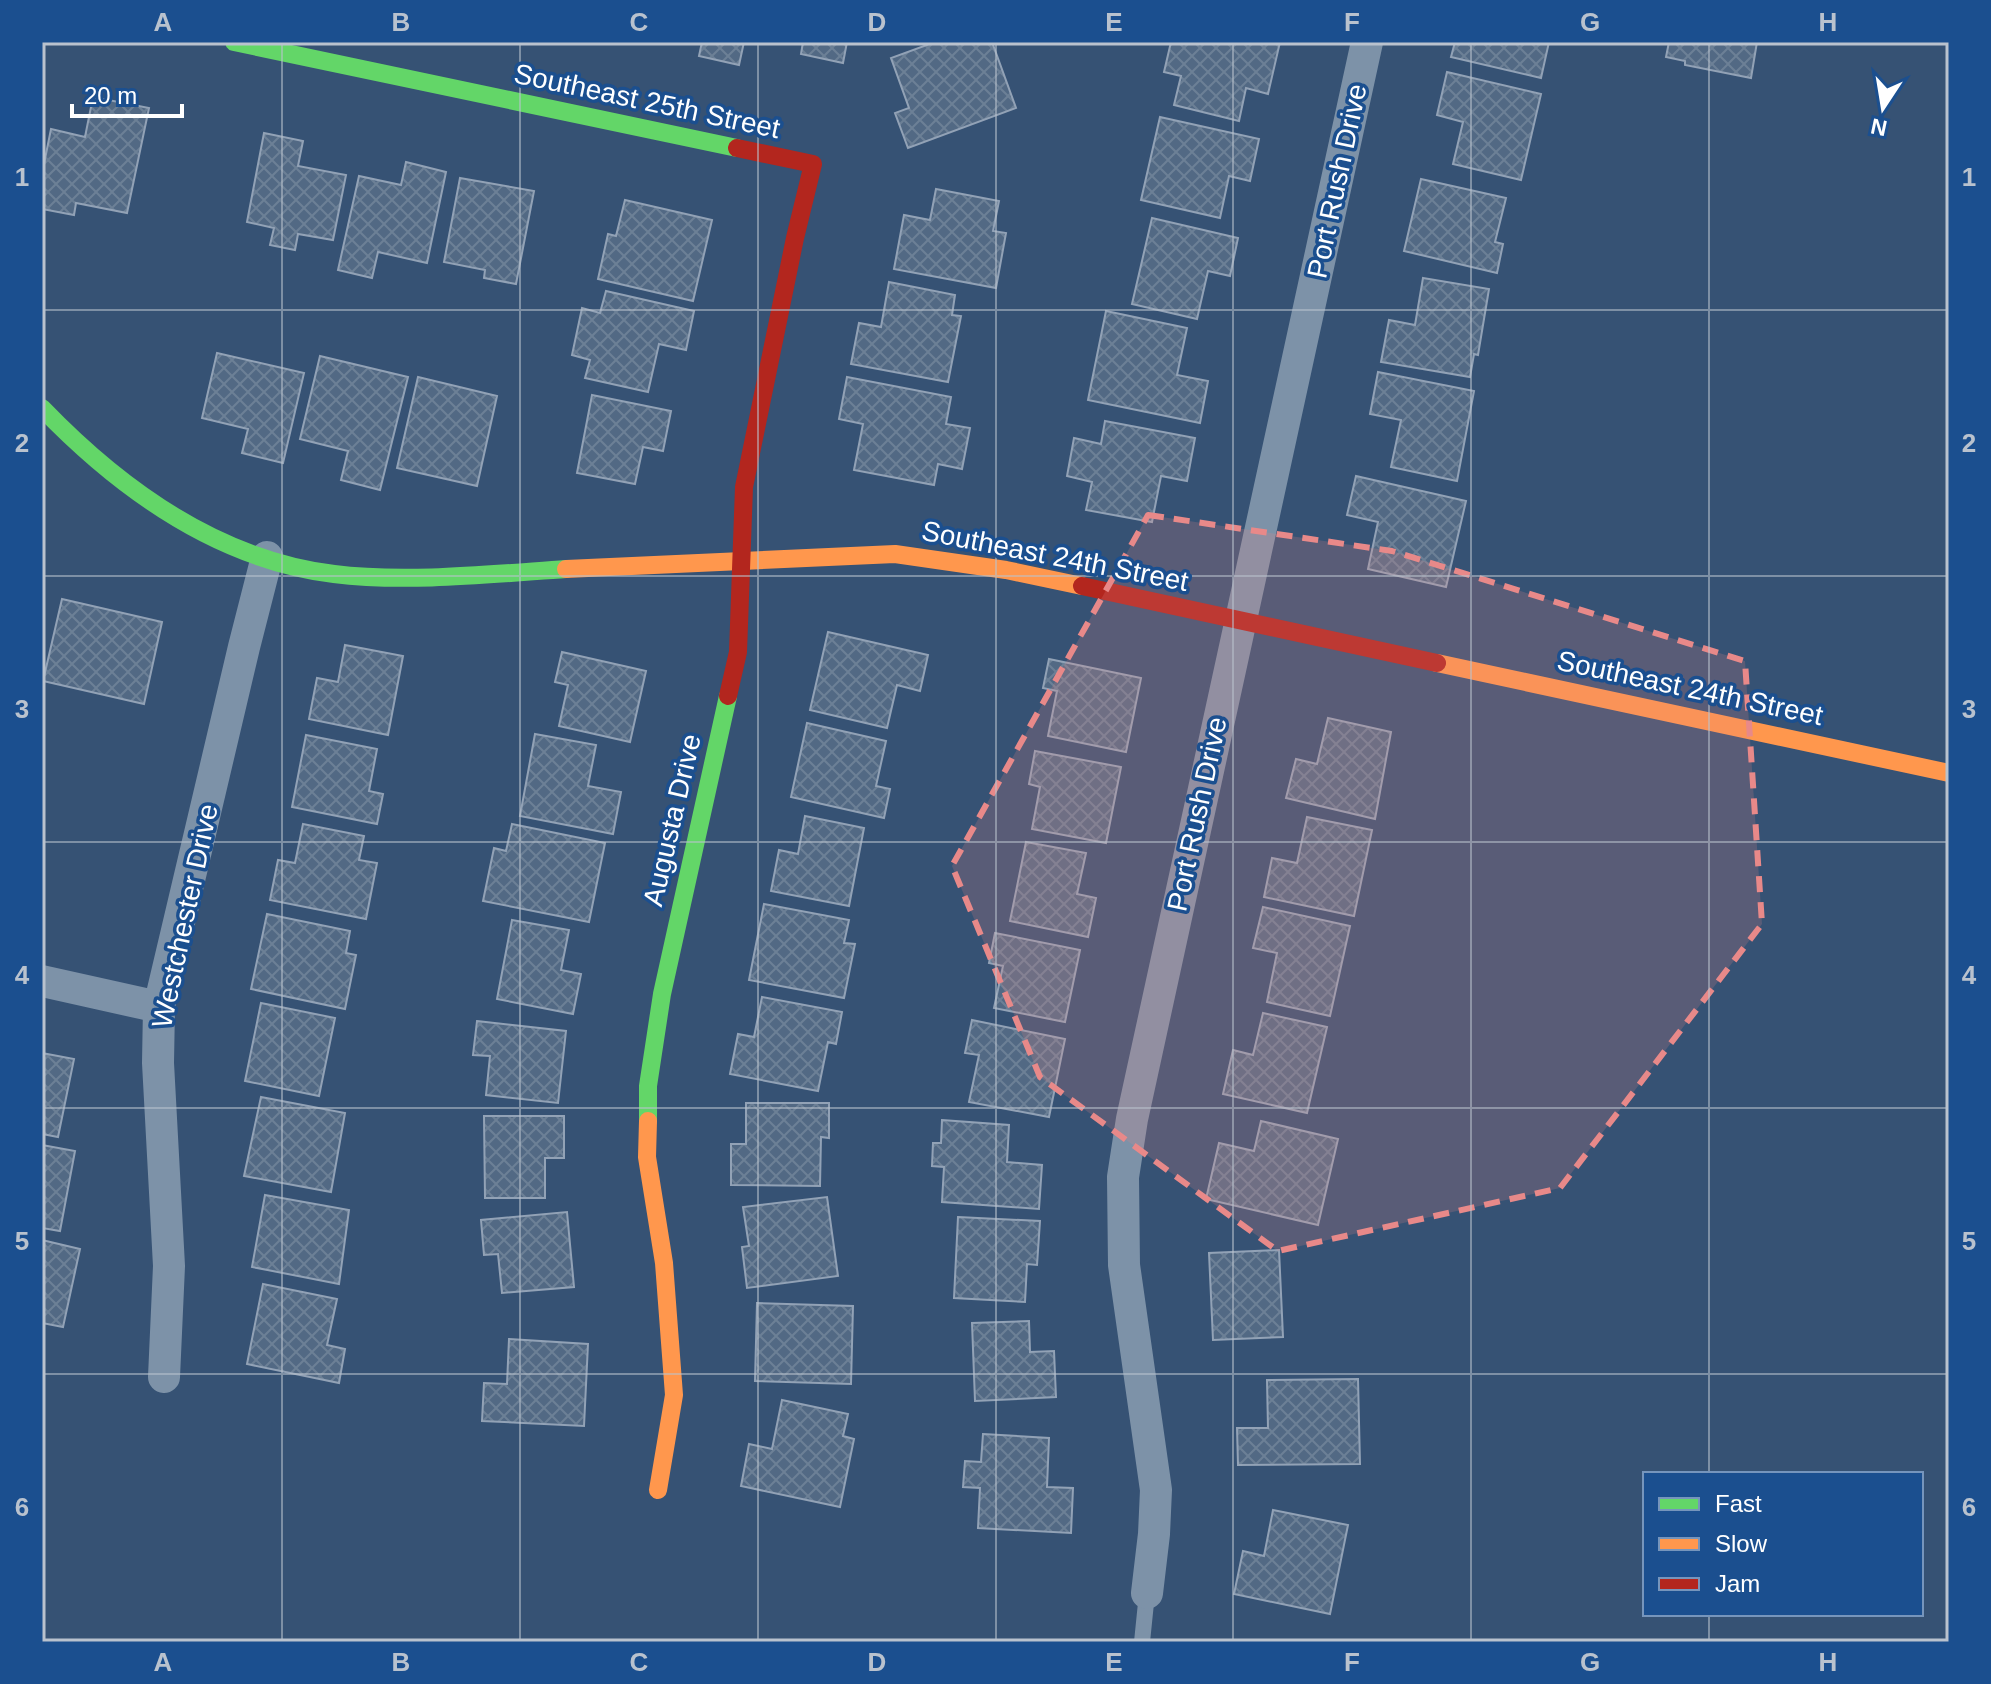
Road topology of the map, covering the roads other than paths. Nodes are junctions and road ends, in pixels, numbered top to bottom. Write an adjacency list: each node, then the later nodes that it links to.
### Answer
1 (234, 42): 3 (street, Southeast 25th Street)
2 (1367, 42): 7 (street, Port Rush Drive)
3 (813, 164): 6 (street, Augusta Drive)
4 (42, 408): 5 (street, Southeast 24th Street)
5 (267, 557): 6 (street, Southeast 24th Street); 10 (street, Westchester Drive)
6 (742, 561): 7 (street, Southeast 24th Street); 12 (street, Augusta Drive)
7 (1241, 622): 8 (street, Southeast 24th Street); 13 (street, Port Rush Drive)
8 (1949, 773)
9 (42, 981): 10 (street)
10 (159, 1007): 11 (street, Westchester Drive)
11 (164, 1377)
12 (658, 1490)
13 (1147, 1593): 14 (lane)
14 (1142, 1642)

